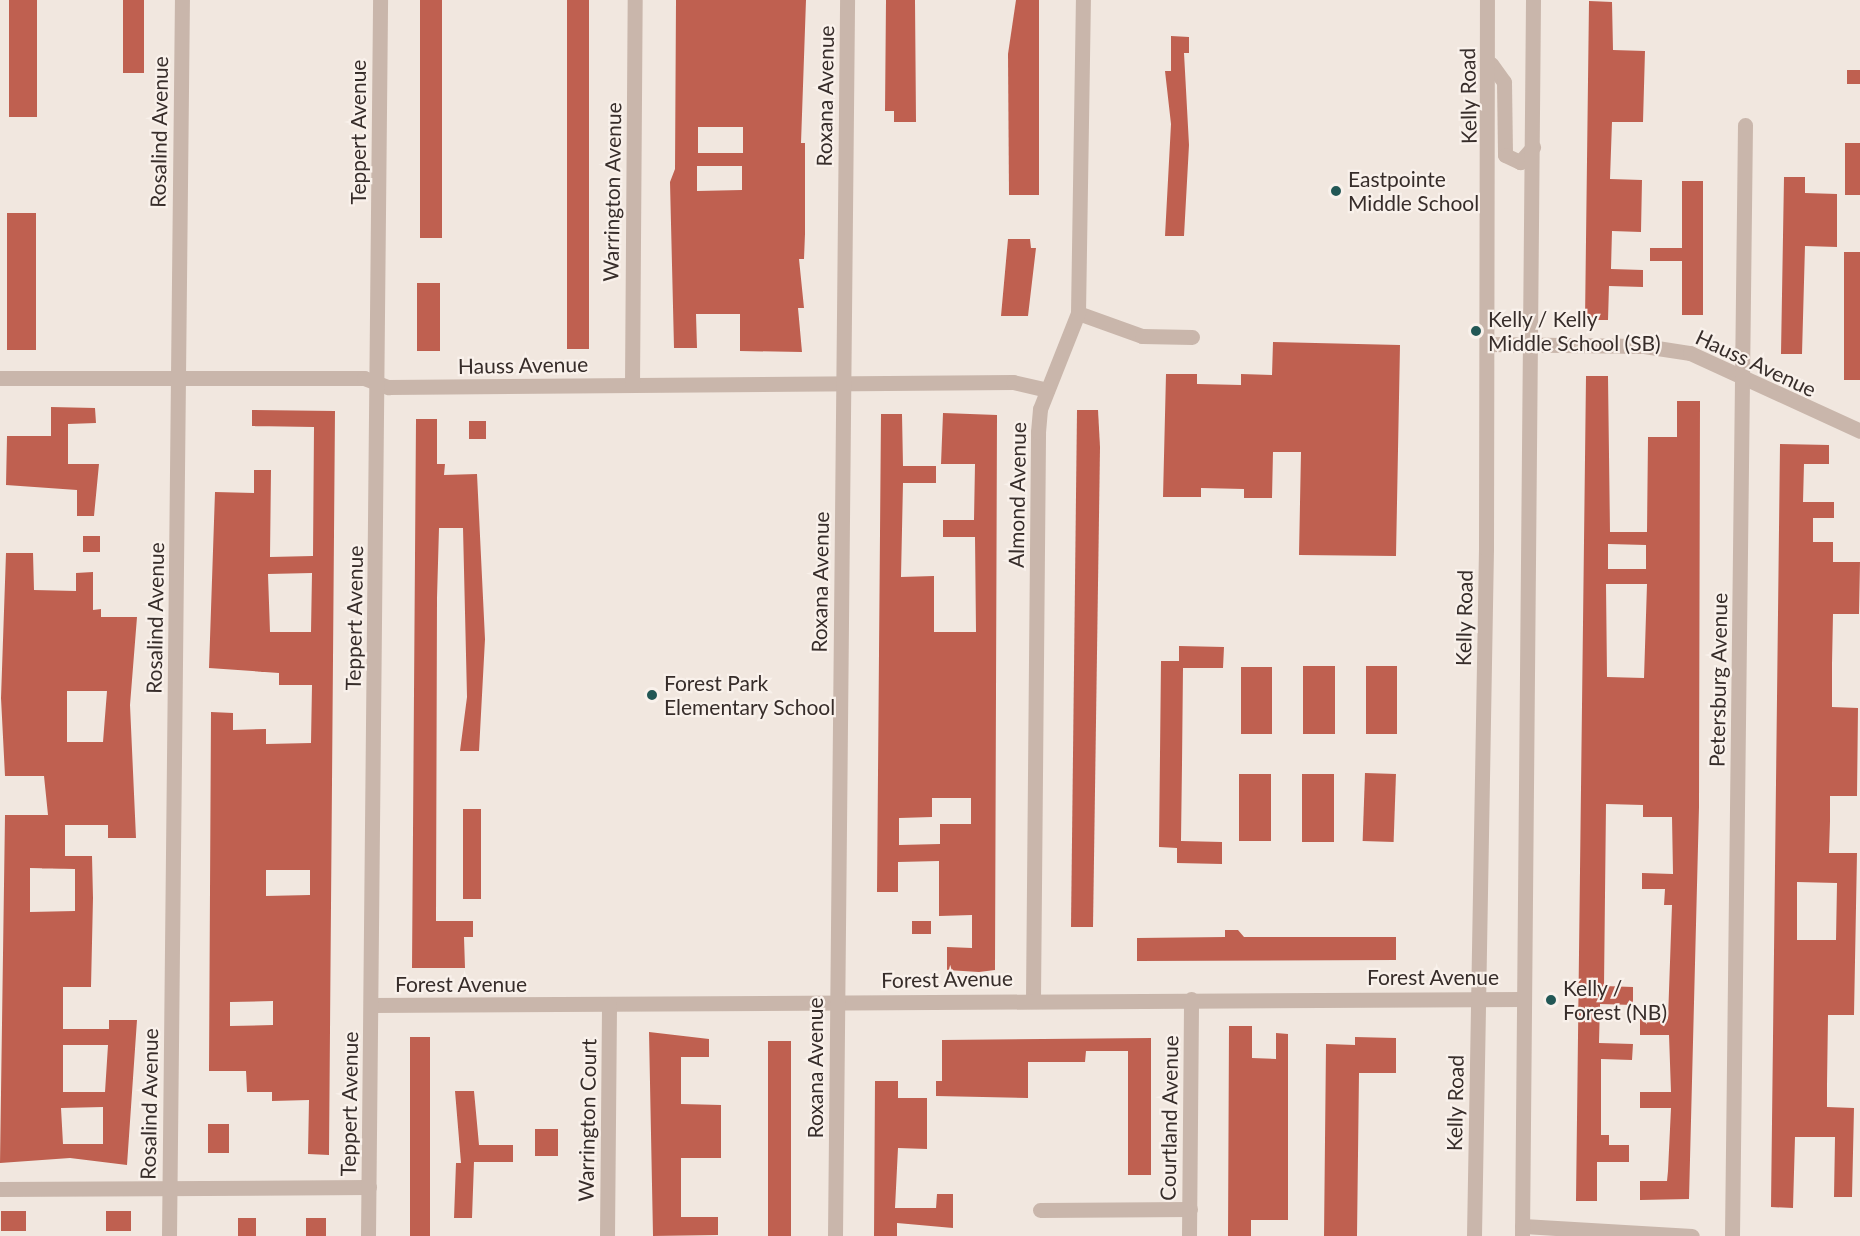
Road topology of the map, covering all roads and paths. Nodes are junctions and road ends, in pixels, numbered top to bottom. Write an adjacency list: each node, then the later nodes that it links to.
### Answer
1 (182, 0): 17 (street, Rosalind Avenue)
2 (380, 0): 18 (street, Teppert Avenue)
3 (635, 0): 20 (street, Warrington Avenue)
4 (847, 0): 19 (street, Roxana Avenue)
5 (1083, 0): 11 (street, Almond Avenue)
6 (1487, 0): 8 (street, Kelly Road)
7 (1533, 0): 10 (street)
8 (1491, 64): 10 (street); 13 (street, Kelly Road)
9 (1745, 125): 15 (street, Petersburg Avenue)
10 (1533, 147): 14 (street)
11 (1078, 313): 12 (street); 21 (street, Almond Avenue)
12 (1192, 337)
13 (1488, 344): 14 (street, Hauss Avenue); 23 (street, Kelly Road)
14 (1531, 344): 15 (street, Hauss Avenue); 26 (street)
15 (1743, 376): 22 (street, Hauss Avenue); 43 (street, Petersburg Avenue)
16 (0, 378): 17 (street, Hauss Avenue)
17 (178, 379): 18 (street, Hauss Avenue); 31 (street, Rosalind Avenue)
18 (377, 383): 20 (street, Hauss Avenue); 28 (street, Teppert Avenue)
19 (843, 383): 20 (street, Hauss Avenue); 21 (street, Hauss Avenue); 27 (street, Roxana Avenue)
20 (632, 385)
21 (1047, 390): 24 (street, Almond Avenue)
22 (1860, 430)
23 (1478, 998): 25 (street, Forest Avenue); 26 (street, Forest Avenue); 41 (street, Kelly Road)
24 (1033, 999): 25 (street, Forest Avenue); 27 (street, Forest Avenue)
25 (1191, 999): 33 (street, Courtland Avenue)
26 (1523, 999): 35 (street)
27 (837, 1001): 29 (street, Forest Avenue); 39 (street, Roxana Avenue)
28 (372, 1005): 29 (street, Forest Avenue); 30 (street, Teppert Avenue)
29 (609, 1005): 38 (street, Warrington Court)
30 (369, 1187): 31 (street); 37 (street, Teppert Avenue)
31 (170, 1188): 32 (street); 36 (street, Rosalind Avenue)
32 (0, 1189)
33 (1190, 1209): 34 (street); 40 (street, Courtland Avenue)
34 (1040, 1210)
35 (1522, 1231): 42 (street)
36 (169, 1236)
37 (368, 1236)
38 (607, 1236)
39 (835, 1236)
40 (1189, 1236)
41 (1474, 1236)
42 (1692, 1236)
43 (1732, 1236)

